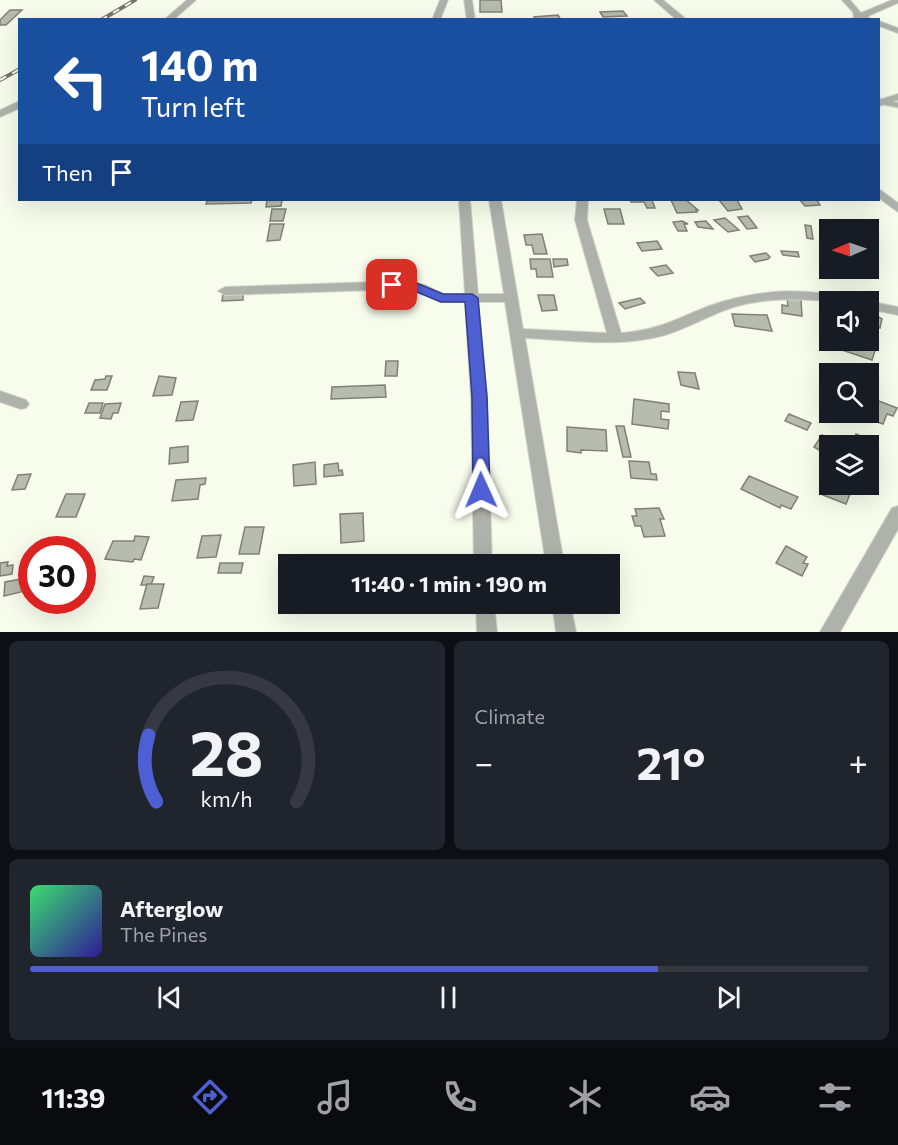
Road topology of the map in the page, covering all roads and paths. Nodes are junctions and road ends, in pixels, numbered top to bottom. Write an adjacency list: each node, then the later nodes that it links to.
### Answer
1 (192, 0): 7 (street)
2 (444, 0): 8 (street)
3 (468, 0): 9 (street)
4 (658, 0): 10 (street)
5 (846, 0): 11 (street)
6 (898, 0): 11 (street)
7 (170, 18)
8 (437, 18)
9 (471, 18)
10 (680, 18)
11 (856, 18)
12 (880, 23): 13 (street)
13 (898, 31)
14 (898, 97): 15 (street)
15 (880, 102): 17 (lane)
16 (18, 105): 18 (street)
17 (898, 105)
18 (0, 114)
19 (880, 193): 23 (street)
20 (464, 201): 26 (street)
21 (495, 201): 27 (street)
22 (582, 201): 31 (street)
23 (898, 209)
24 (225, 291): 26 (street)
25 (819, 296): 31 (street)
26 (472, 298): 27 (street); 35 (street)
27 (511, 298): 30 (street)
28 (879, 307): 29 (street)
29 (898, 311)
30 (518, 333): 31 (street); 36 (street)
31 (614, 336)
32 (0, 396): 33 (street)
33 (21, 404)
34 (898, 513): 41 (street)
35 (483, 554)
36 (553, 554)
37 (486, 614): 39 (street)
38 (563, 614): 40 (street)
39 (487, 632)
40 (566, 632)
41 (830, 632)

